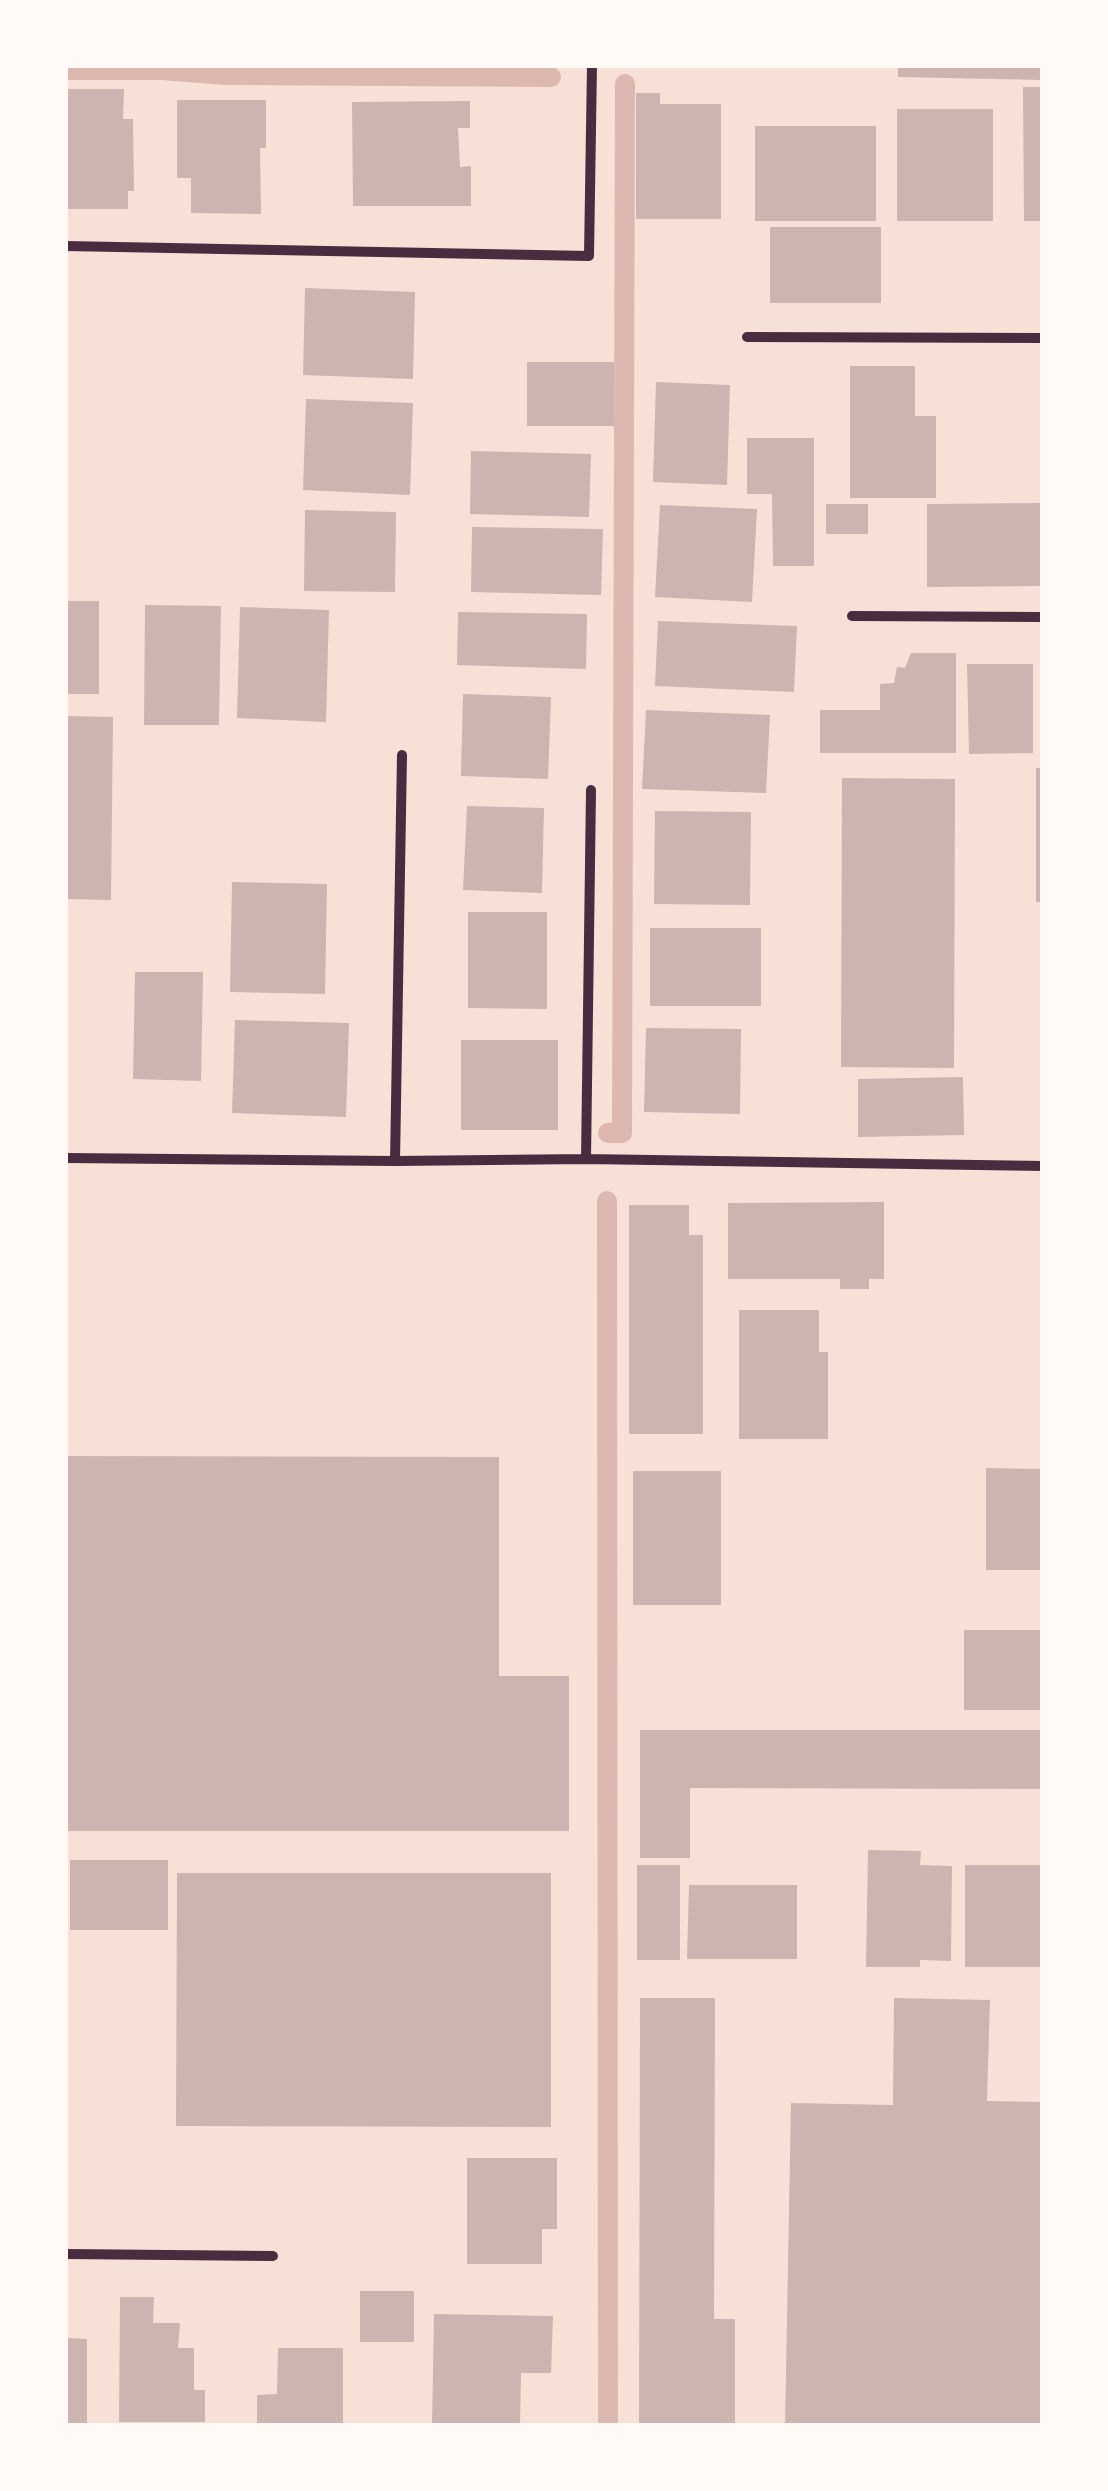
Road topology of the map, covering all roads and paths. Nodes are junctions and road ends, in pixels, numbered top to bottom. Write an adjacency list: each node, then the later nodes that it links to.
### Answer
1 (592, 65): 2 (street)
2 (65, 246)
3 (747, 337): 4 (street)
4 (1043, 338)
5 (852, 616): 6 (street)
6 (1043, 618)
7 (402, 755): 11 (street)
8 (591, 790): 10 (street)
9 (65, 1158): 11 (street)
10 (586, 1159): 11 (street); 12 (street)
11 (394, 1161)
12 (1043, 1166)
13 (65, 2254): 14 (street)
14 (272, 2256)

